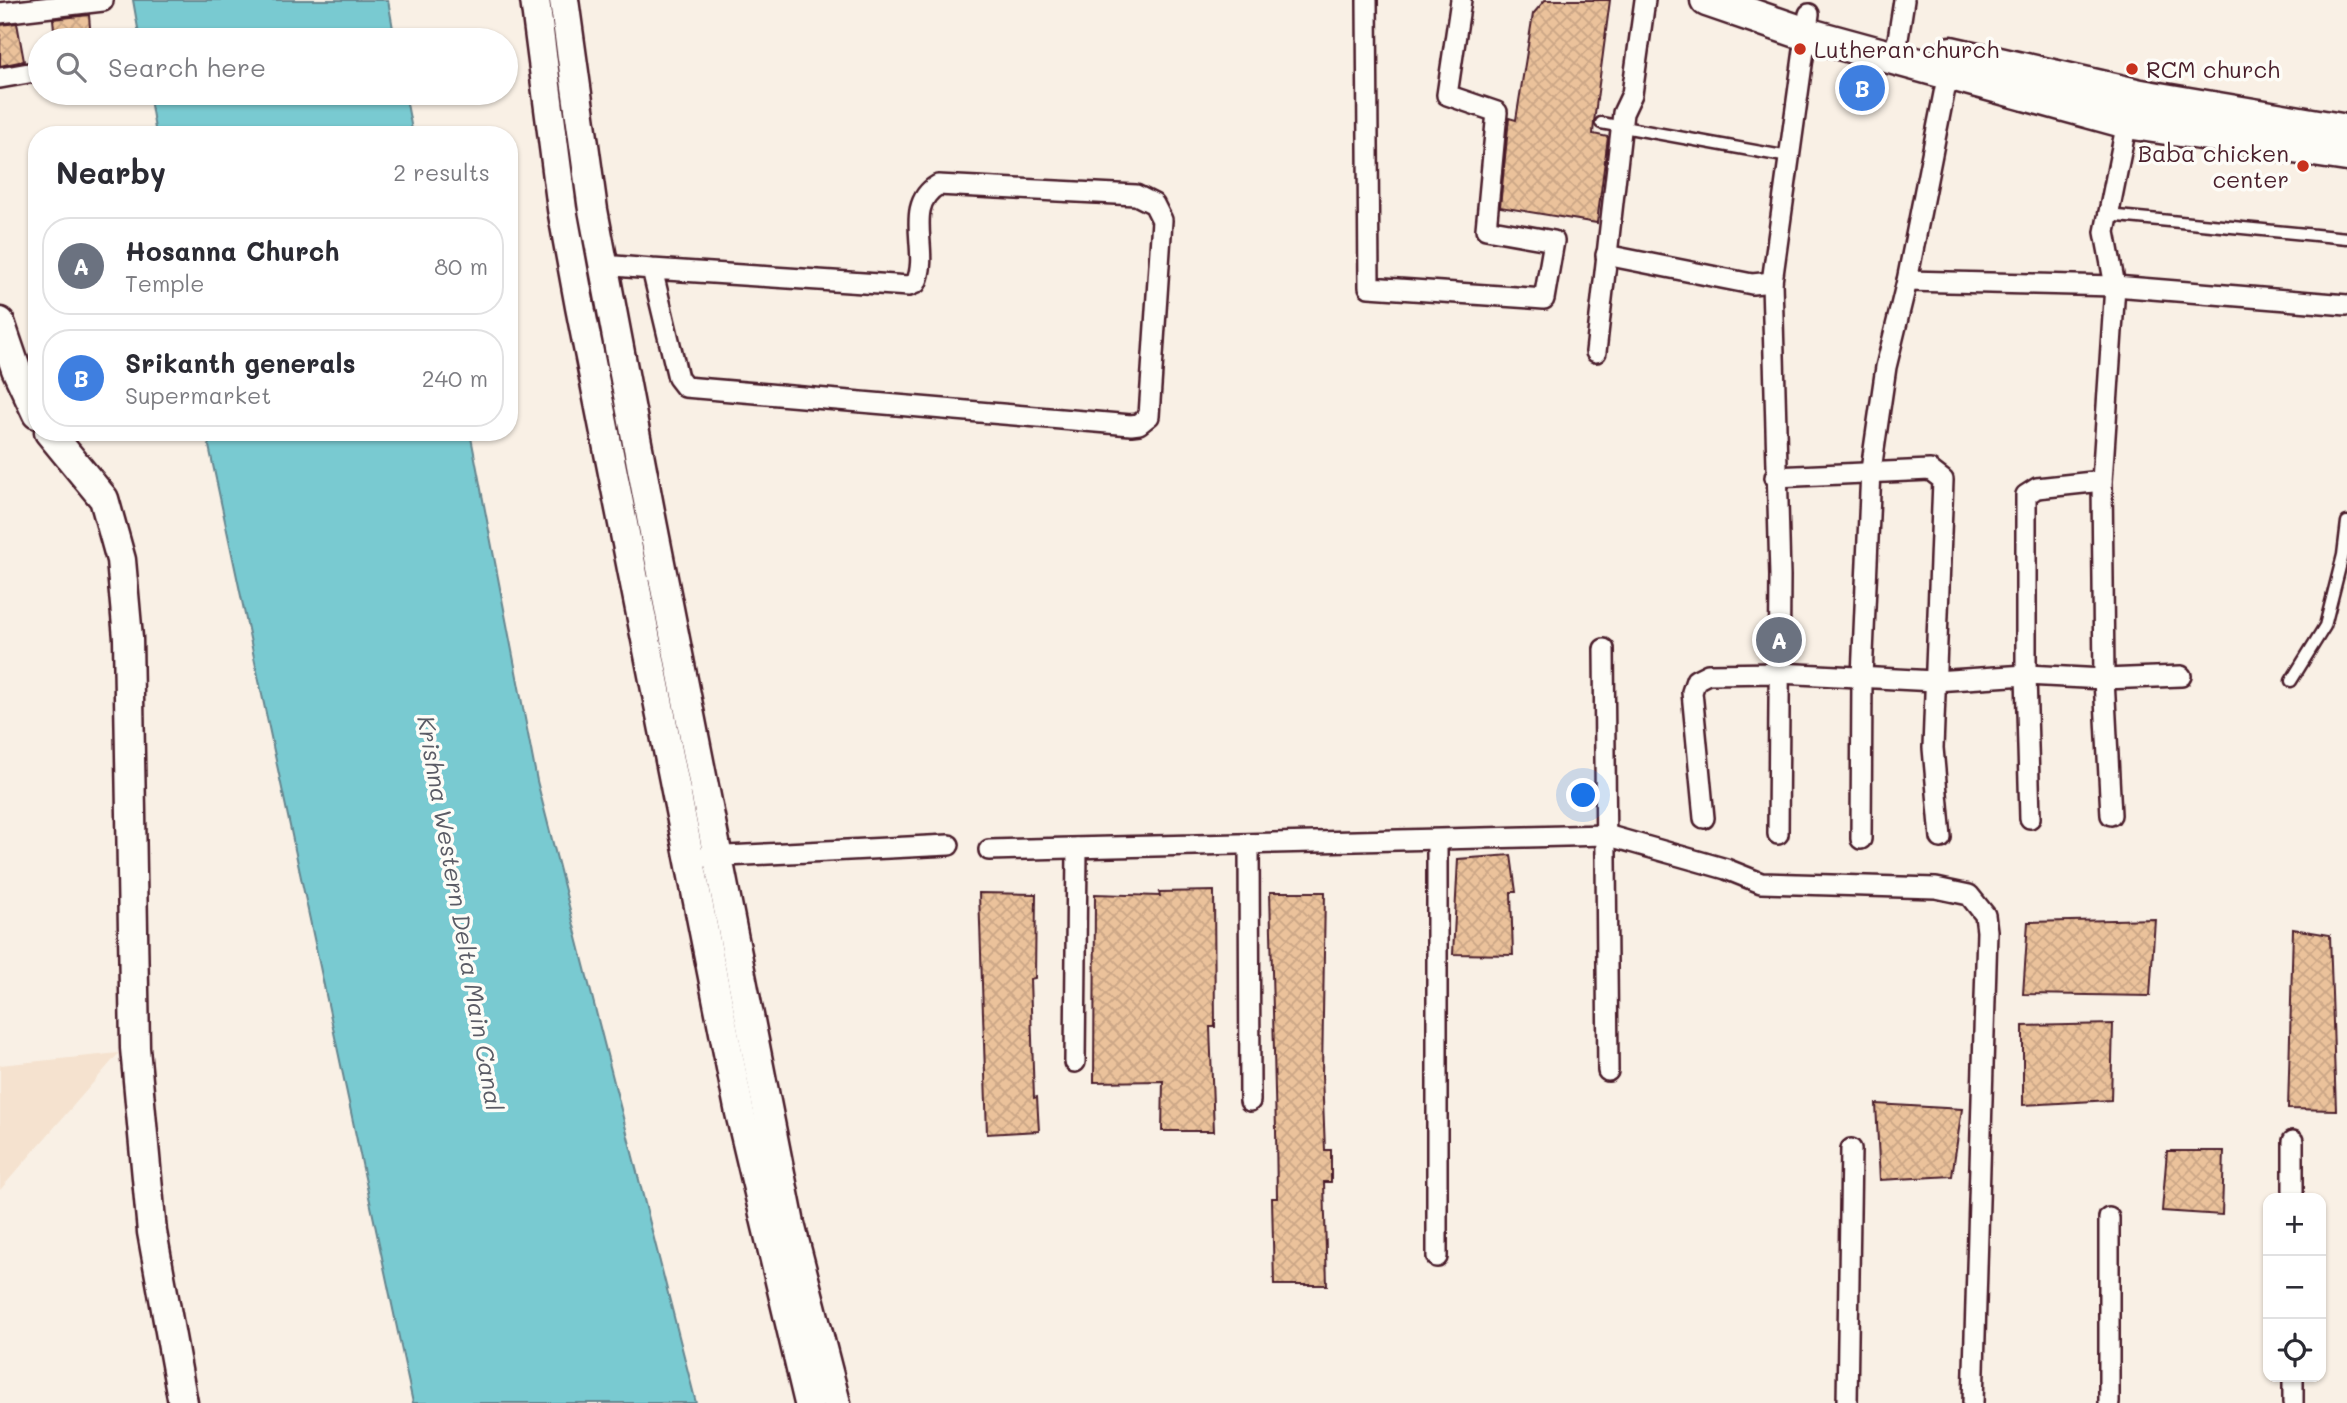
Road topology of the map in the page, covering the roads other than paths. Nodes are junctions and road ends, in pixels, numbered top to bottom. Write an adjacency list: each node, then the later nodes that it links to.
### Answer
1 (535, 0): 34 (main road)
2 (564, 0): 25 (main road)
3 (1367, 0): 4 (street)
4 (1461, 0)
5 (1645, 0): 18 (street)
6 (1707, 0): 9 (main road)
7 (1904, 0): 12 (street)
8 (103, 1): 10 (street)
9 (1758, 5): 11 (main road)
10 (0, 13)
11 (1808, 24): 12 (main road); 21 (street)
12 (1894, 48): 14 (main road); 19 (main road)
13 (28, 73): 15 (street)
14 (1948, 73): 16 (main road); 27 (street)
15 (0, 78)
16 (2127, 122): 20 (main road); 22 (street)
17 (1601, 123): 18 (lane)
18 (1622, 127): 21 (lane); 24 (street)
19 (2347, 131)
20 (2347, 155)
21 (1789, 157): 28 (street)
22 (2106, 215): 23 (lane); 29 (street)
23 (2347, 238)
24 (1606, 255): 28 (street); 32 (street)
25 (603, 265): 26 (street); 33 (main road)
26 (652, 269): 26 (street)
27 (1907, 281): 29 (street); 37 (street)
28 (1772, 282): 38 (street)
29 (2115, 286): 30 (street); 39 (street)
30 (2347, 305)
31 (0, 322): 35 (main road)
32 (1596, 352)
33 (624, 376): 34 (main road); 62 (main road)
34 (595, 380): 61 (main road)
35 (28, 395)
36 (56, 441): 73 (main road)
37 (1871, 470): 38 (street); 45 (street); 47 (street)
38 (1775, 477): 42 (street)
39 (2102, 481): 43 (street); 46 (street)
40 (2347, 522): 48 (lane)
41 (1604, 649): 53 (street)
42 (1779, 673): 45 (street); 50 (street); 52 (street)
43 (2026, 675): 46 (street); 47 (street); 51 (street)
44 (2181, 676): 46 (street)
45 (1862, 677): 47 (street); 55 (street)
46 (2104, 679): 49 (street)
47 (1935, 681): 54 (street)
48 (2291, 681)
49 (2111, 815)
50 (1704, 818)
51 (2030, 818)
52 (1778, 834)
53 (1606, 835): 56 (street); 64 (street); 77 (street)
54 (1941, 838)
55 (1861, 839)
56 (1437, 840): 57 (street); 71 (street)
57 (1249, 844): 59 (street); 65 (street)
58 (949, 845): 62 (street)
59 (1077, 848): 60 (street); 63 (street)
60 (989, 850)
61 (691, 857): 62 (street); 67 (main road)
62 (720, 857): 67 (main road)
63 (1075, 1062)
64 (1608, 1071)
65 (1250, 1101)
66 (2293, 1141): 69 (street)
67 (762, 1149): 74 (main road); 75 (main road)
68 (1851, 1149): 76 (street)
69 (2293, 1193)
70 (2109, 1217): 78 (street)
71 (1437, 1257)
72 (2294, 1382): 79 (street)
73 (183, 1403)
74 (809, 1403)
75 (835, 1403)
76 (1847, 1403)
77 (1973, 1403)
78 (2109, 1403)
79 (2294, 1403)

